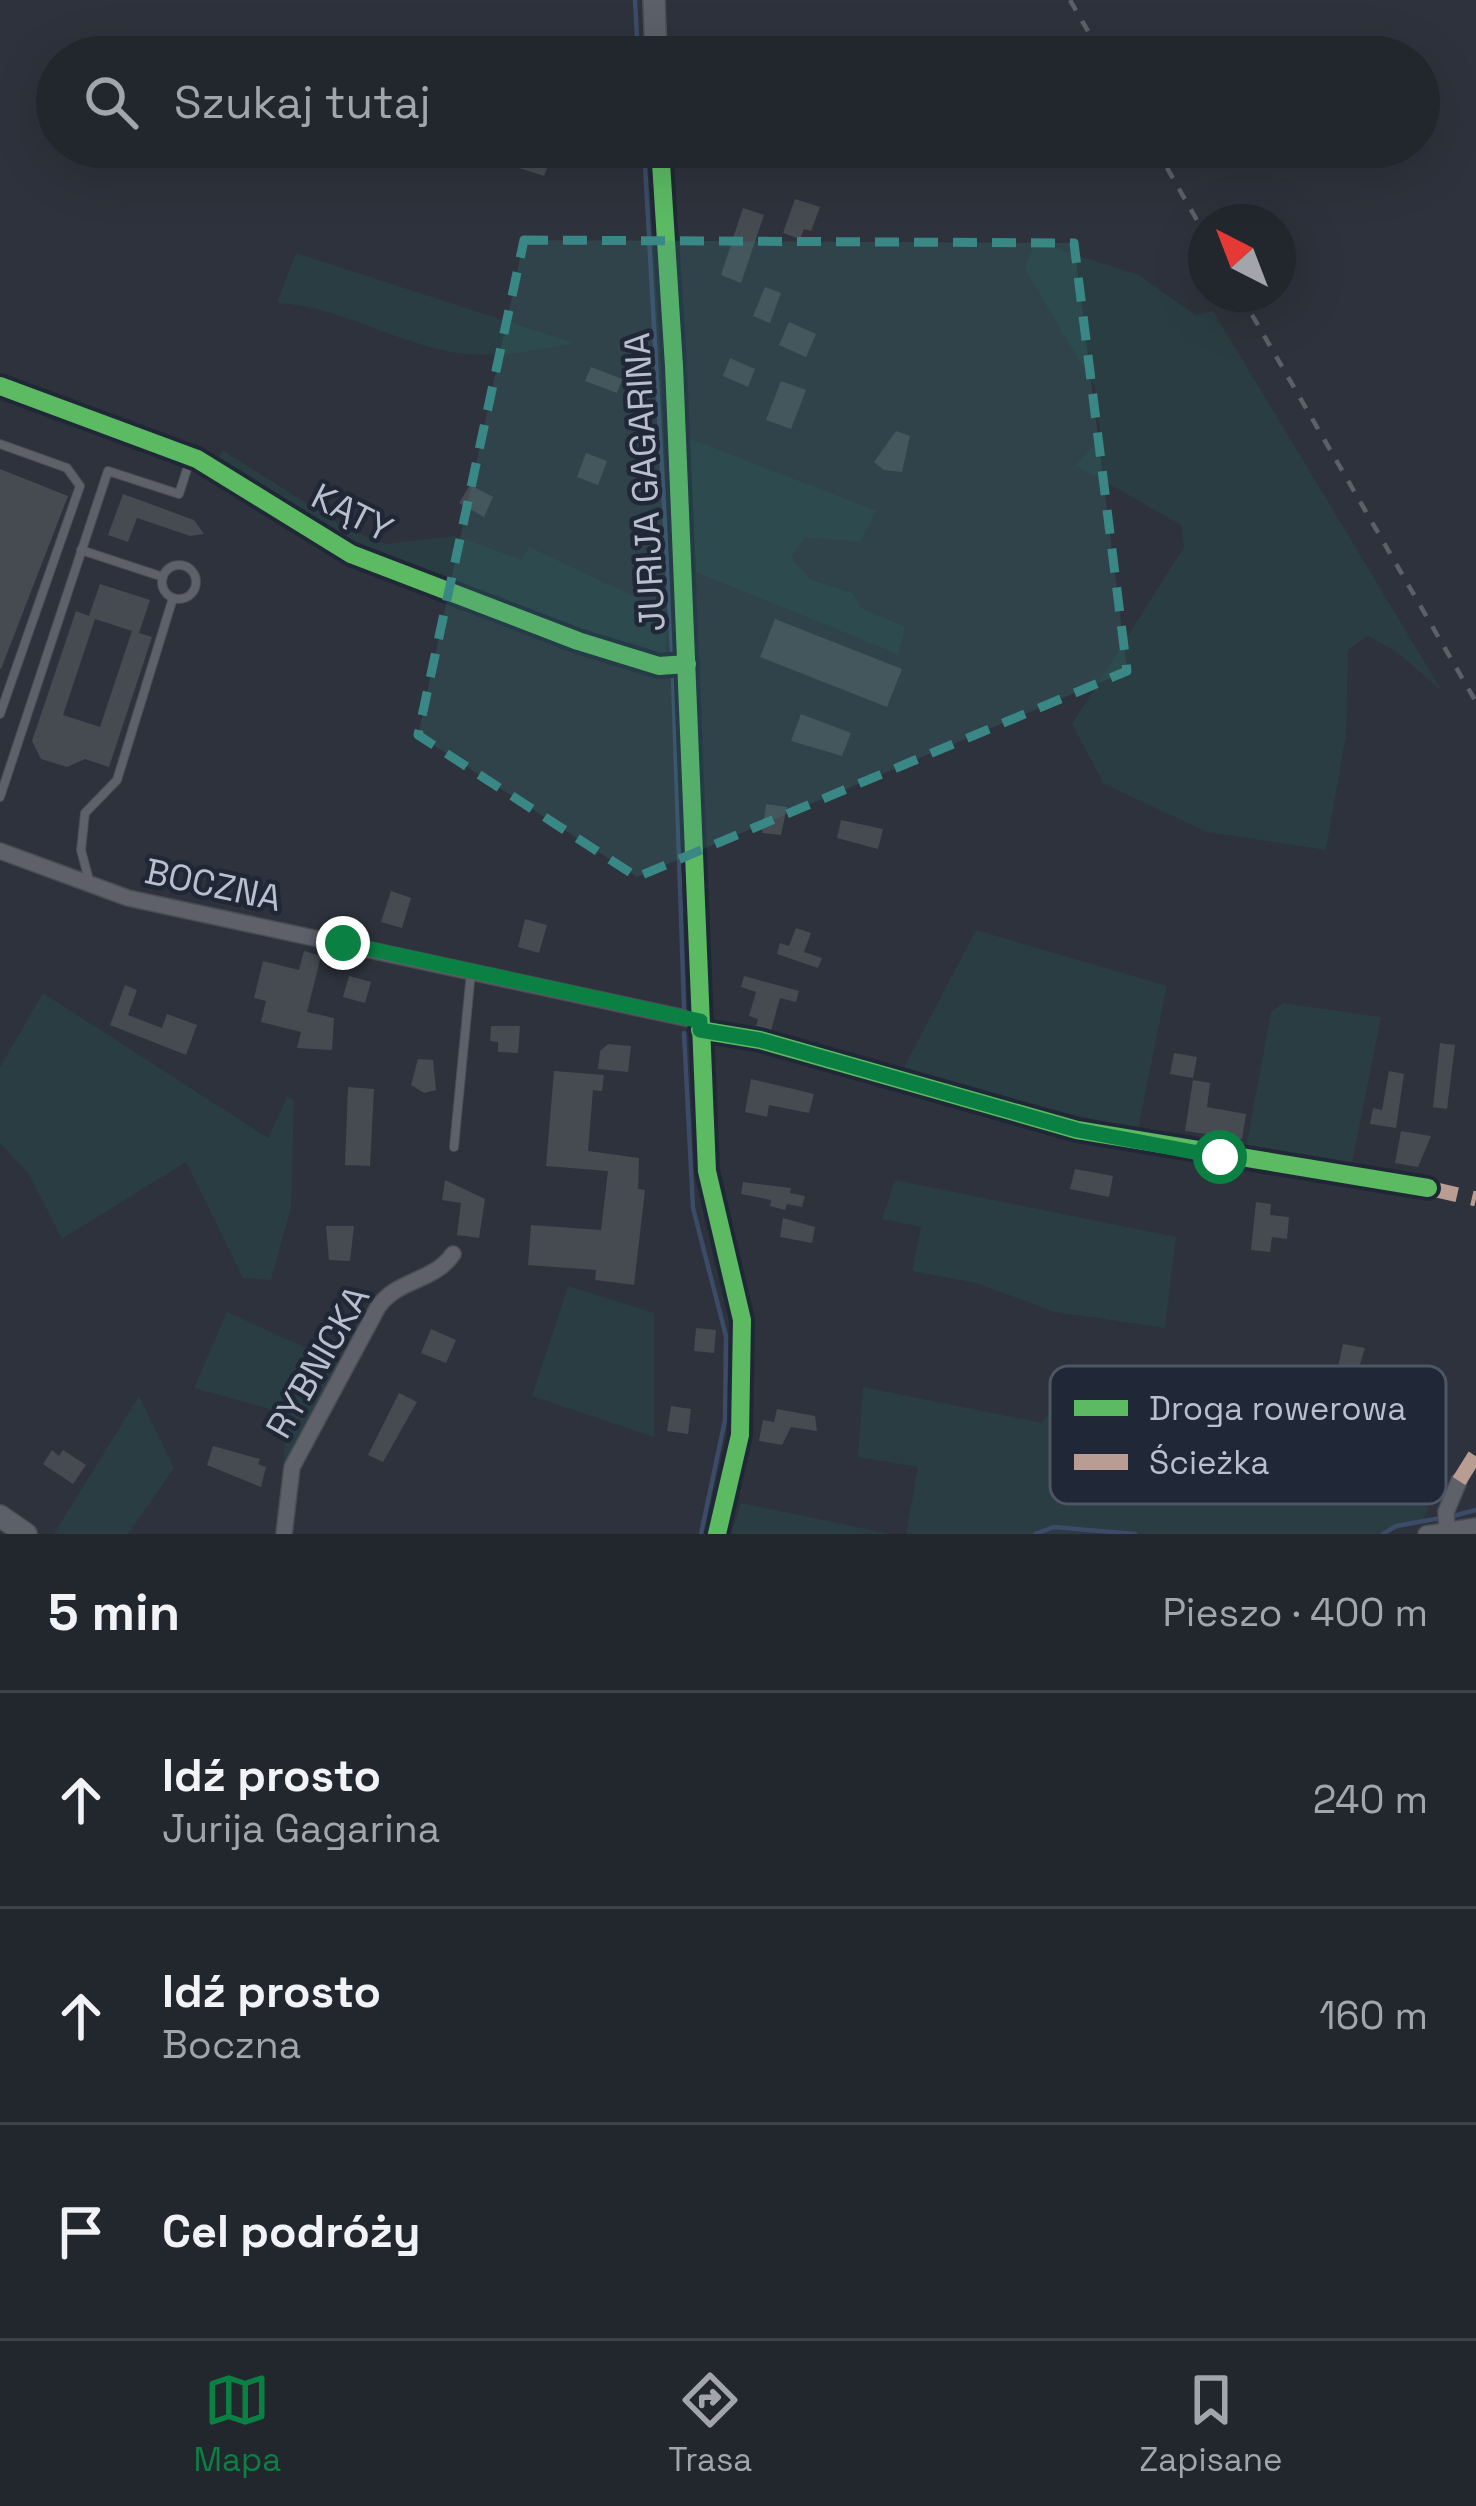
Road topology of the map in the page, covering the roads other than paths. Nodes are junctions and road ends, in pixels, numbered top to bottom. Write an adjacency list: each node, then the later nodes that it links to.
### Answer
1 (654, 0): 2 (street)
2 (655, 36)
3 (661, 168): 10 (street, JURIJA GAGARINA)
4 (0, 386): 6 (street, KĄTY)
5 (0, 444): 11 (lane)
6 (191, 457): 7 (lane); 10 (street, KĄTY)
7 (81, 550): 8 (lane); 12 (lane)
8 (164, 577): 9 (lane); 9 (lane)
9 (173, 598): 14 (lane)
10 (686, 664): 16 (street, JURIJA GAGARINA)
11 (0, 714)
12 (0, 797)
13 (0, 850): 14 (street, BOCZNA)
14 (90, 885): 15 (street, BOCZNA)
15 (471, 971): 16 (street, BOCZNA); 17 (lane)
16 (700, 1025): 18 (street); 26 (street, JURIJA GAGARINA)
17 (454, 1147)
18 (1428, 1188)
19 (453, 1254): 25 (street, RYBNICKA)
20 (1460, 1481): 22 (street)
21 (0, 1516): 24 (street)
22 (1446, 1522): 23 (street); 27 (street)
23 (1476, 1526)
24 (26, 1534)
25 (284, 1534)
26 (717, 1534)
27 (1426, 1534)

